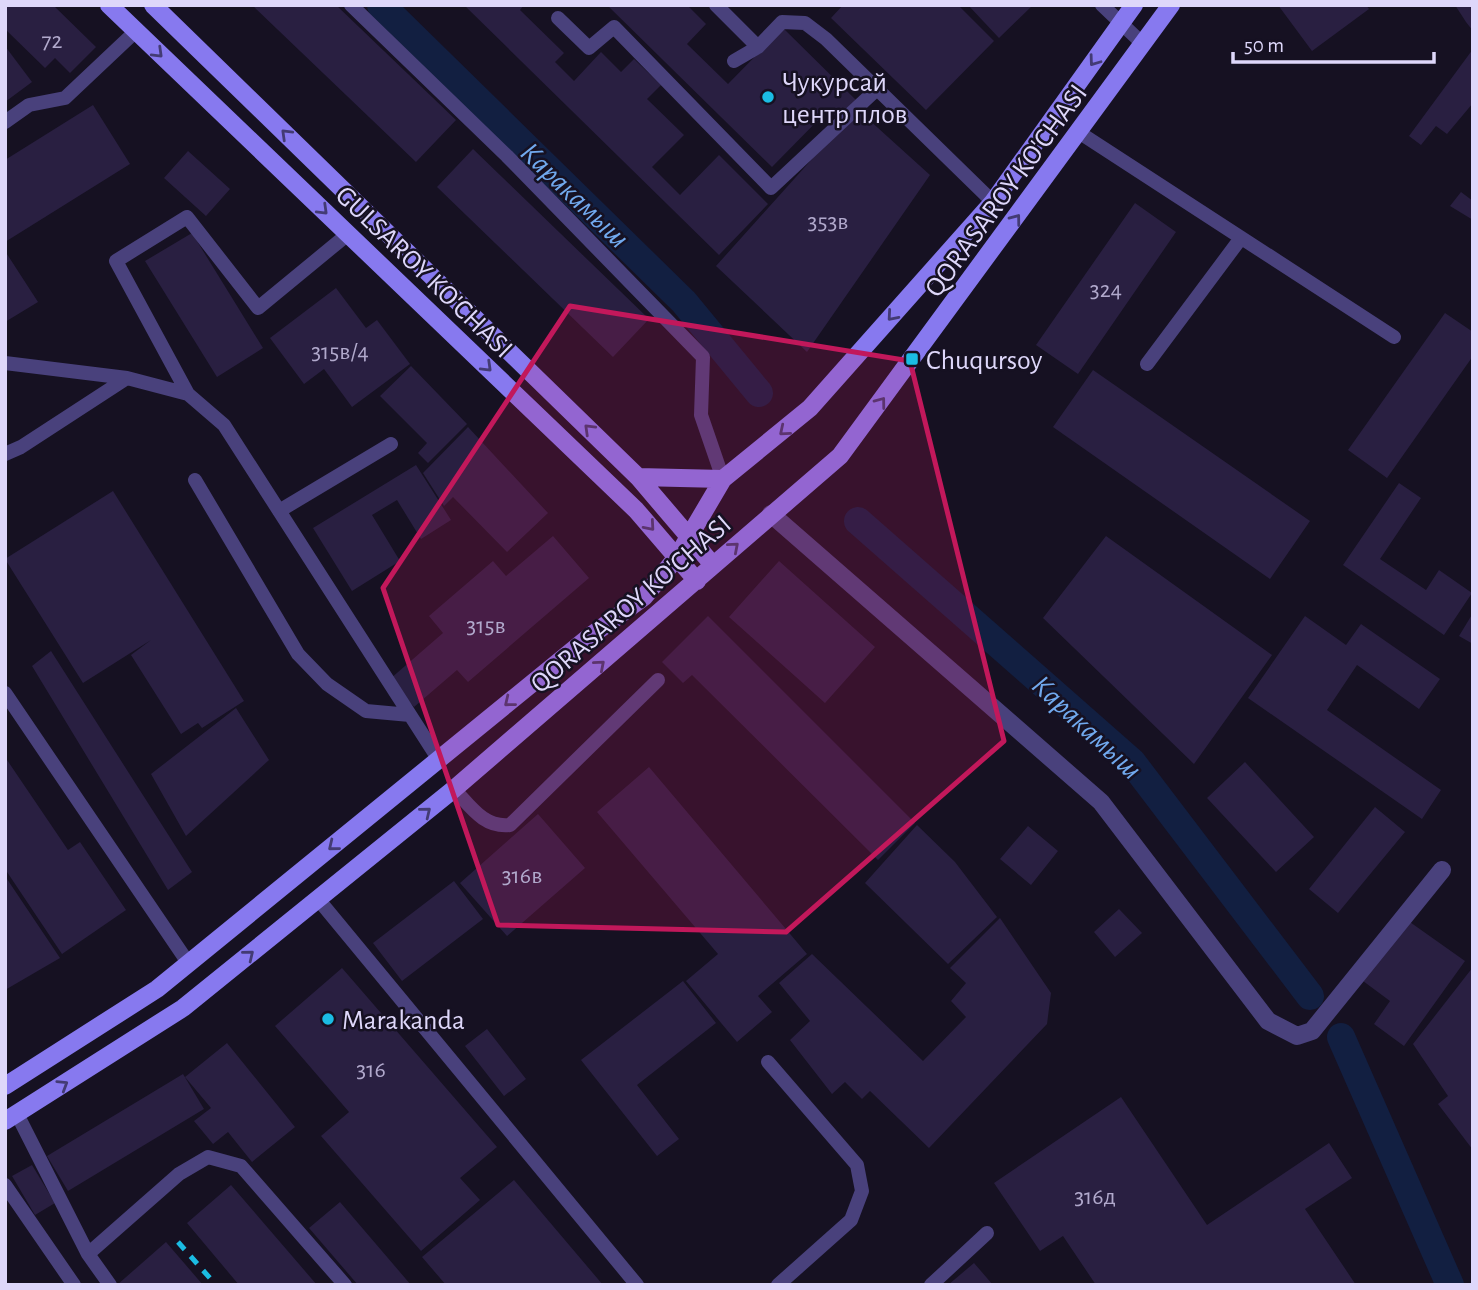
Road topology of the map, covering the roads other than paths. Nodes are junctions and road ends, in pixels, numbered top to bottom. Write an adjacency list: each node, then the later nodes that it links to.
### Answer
1 (109, 5): 10 (main road, GULSAROY KO'CHASI)
2 (153, 5): 27 (main road, GULSAROY KO'CHASI, one-way to 2)
3 (351, 5): 29 (lane)
4 (716, 5): 12 (lane)
5 (1102, 5): 9 (lane)
6 (1134, 5): 9 (main road, QORASAROY KO'CHASI)
7 (1171, 5): 11 (main road, QORASAROY KO'CHASI)
8 (558, 18): 14 (lane)
9 (1120, 25): 11 (lane); 17 (main road, QORASAROY KO'CHASI, one-way to 17)
10 (136, 31): 15 (lane); 18 (main road, GULSAROY KO'CHASI, one-way to 18)
11 (1143, 44): 16 (main road, QORASAROY KO'CHASI)
12 (758, 47): 13 (lane); 14 (lane)
13 (734, 61)
14 (877, 89): 17 (lane)
15 (5, 122)
16 (1080, 133): 19 (lane); 31 (main road, QORASAROY KO'CHASI, one-way to 16)
17 (993, 202): 29 (main road, QORASAROY KO'CHASI, one-way to 29)
18 (348, 234): 24 (lane); 33 (main road, GULSAROY KO'CHASI, one-way to 33)
19 (1241, 238): 20 (lane); 22 (lane)
20 (1394, 337)
21 (5, 363): 23 (lane)
22 (1147, 364)
23 (127, 378): 24 (lane); 26 (lane)
24 (188, 394): 30 (lane)
25 (391, 444): 30 (lane)
26 (5, 454)
27 (638, 477): 29 (main road); 32 (main road, GULSAROY KO'CHASI)
28 (195, 480): 38 (lane)
29 (723, 480): 32 (main road, QORASAROY KO'CHASI)
30 (279, 511): 38 (lane)
31 (771, 514): 34 (main road, QORASAROY KO'CHASI, one-way to 31); 41 (street)
32 (689, 538): 33 (main road, QORASAROY KO'CHASI); 34 (main road, GULSAROY KO'CHASI)
33 (677, 557): 35 (main road, GULSAROY KO'CHASI); 39 (main road, QORASAROY KO'CHASI, one-way to 39)
34 (713, 565): 35 (main road, QORASAROY KO'CHASI)
35 (697, 581): 40 (main road, QORASAROY KO'CHASI, one-way to 35)
36 (658, 680): 40 (lane)
37 (5, 693): 43 (lane)
38 (410, 715): 39 (lane)
39 (439, 760): 43 (main road, QORASAROY KO'CHASI, one-way to 43)
40 (454, 789): 42 (main road, QORASAROY KO'CHASI, one-way to 40)
41 (1442, 870)
42 (318, 899): 46 (main road, QORASAROY KO'CHASI, one-way to 42); 54 (lane)
43 (189, 964): 45 (main road, QORASAROY KO'CHASI)
44 (768, 1062): 50 (lane)
45 (5, 1086)
46 (11, 1118): 49 (lane)
47 (5, 1185): 51 (lane)
48 (987, 1233): 55 (lane)
49 (88, 1254): 52 (lane); 53 (lane)
50 (782, 1284)
51 (74, 1285)
52 (110, 1285)
53 (345, 1285)
54 (638, 1285)
55 (931, 1285)

